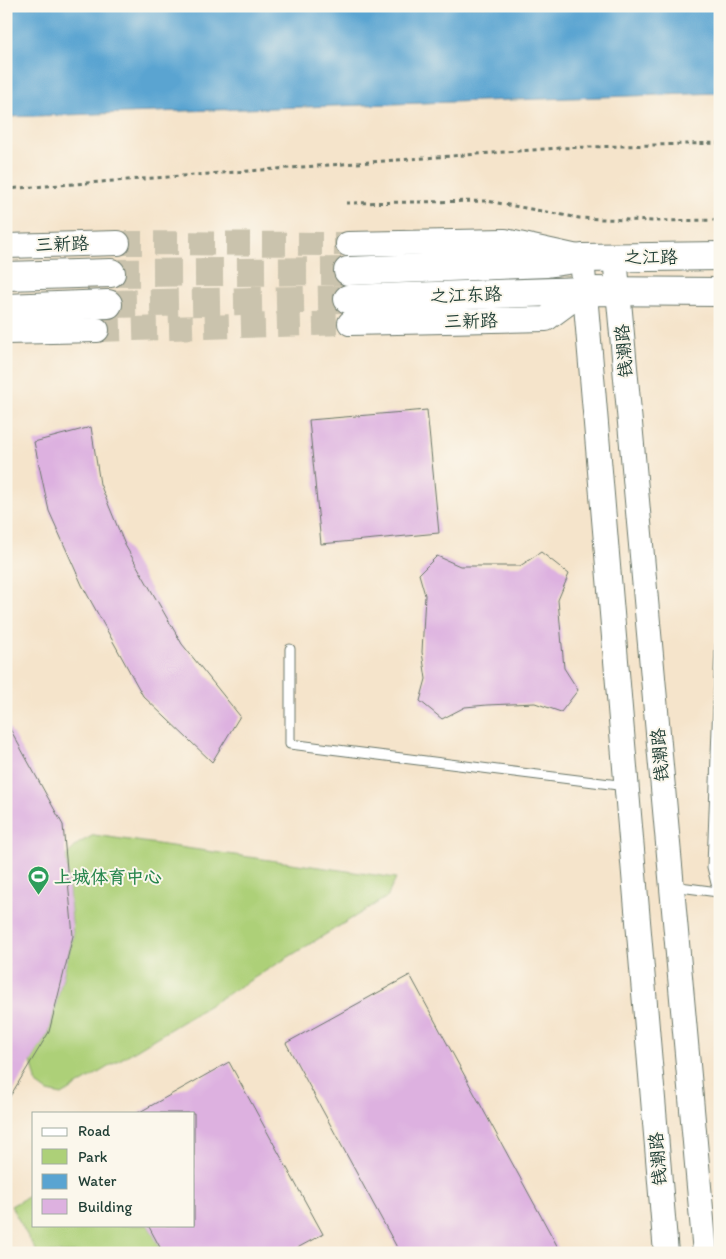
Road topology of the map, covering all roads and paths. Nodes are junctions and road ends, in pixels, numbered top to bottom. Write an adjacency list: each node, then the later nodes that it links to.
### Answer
1 (720, 143): 2 (path)
2 (6, 189)
3 (346, 203): 4 (path)
4 (720, 220)
5 (118, 243): 7 (main road, 三新路)
6 (348, 244): 10 (main road)
7 (6, 246)
8 (720, 256): 9 (main road, 之江路)
9 (616, 257): 10 (main road, 之江路); 15 (main road, 钱潮路)
10 (582, 258): 11 (main road, 之江东路); 14 (main road, 钱潮路)
11 (348, 271)
12 (111, 272): 13 (main road)
13 (6, 276)
14 (584, 291): 15 (main road, 之江路); 19 (main road, 之江东路); 24 (main road, 钱潮路)
15 (618, 291): 16 (main road, 之江路); 26 (main road, 钱潮路)
16 (720, 292)
17 (108, 304): 18 (main road)
18 (6, 308)
19 (349, 311)
20 (97, 330): 21 (main road)
21 (6, 332)
22 (720, 645): 25 (lane)
23 (290, 649): 24 (lane)
24 (626, 786): 28 (main road, 钱潮路)
25 (717, 807): 27 (lane)
26 (672, 886): 27 (lane); 29 (main road, 钱潮路)
27 (719, 896)
28 (666, 1253)
29 (705, 1253)

